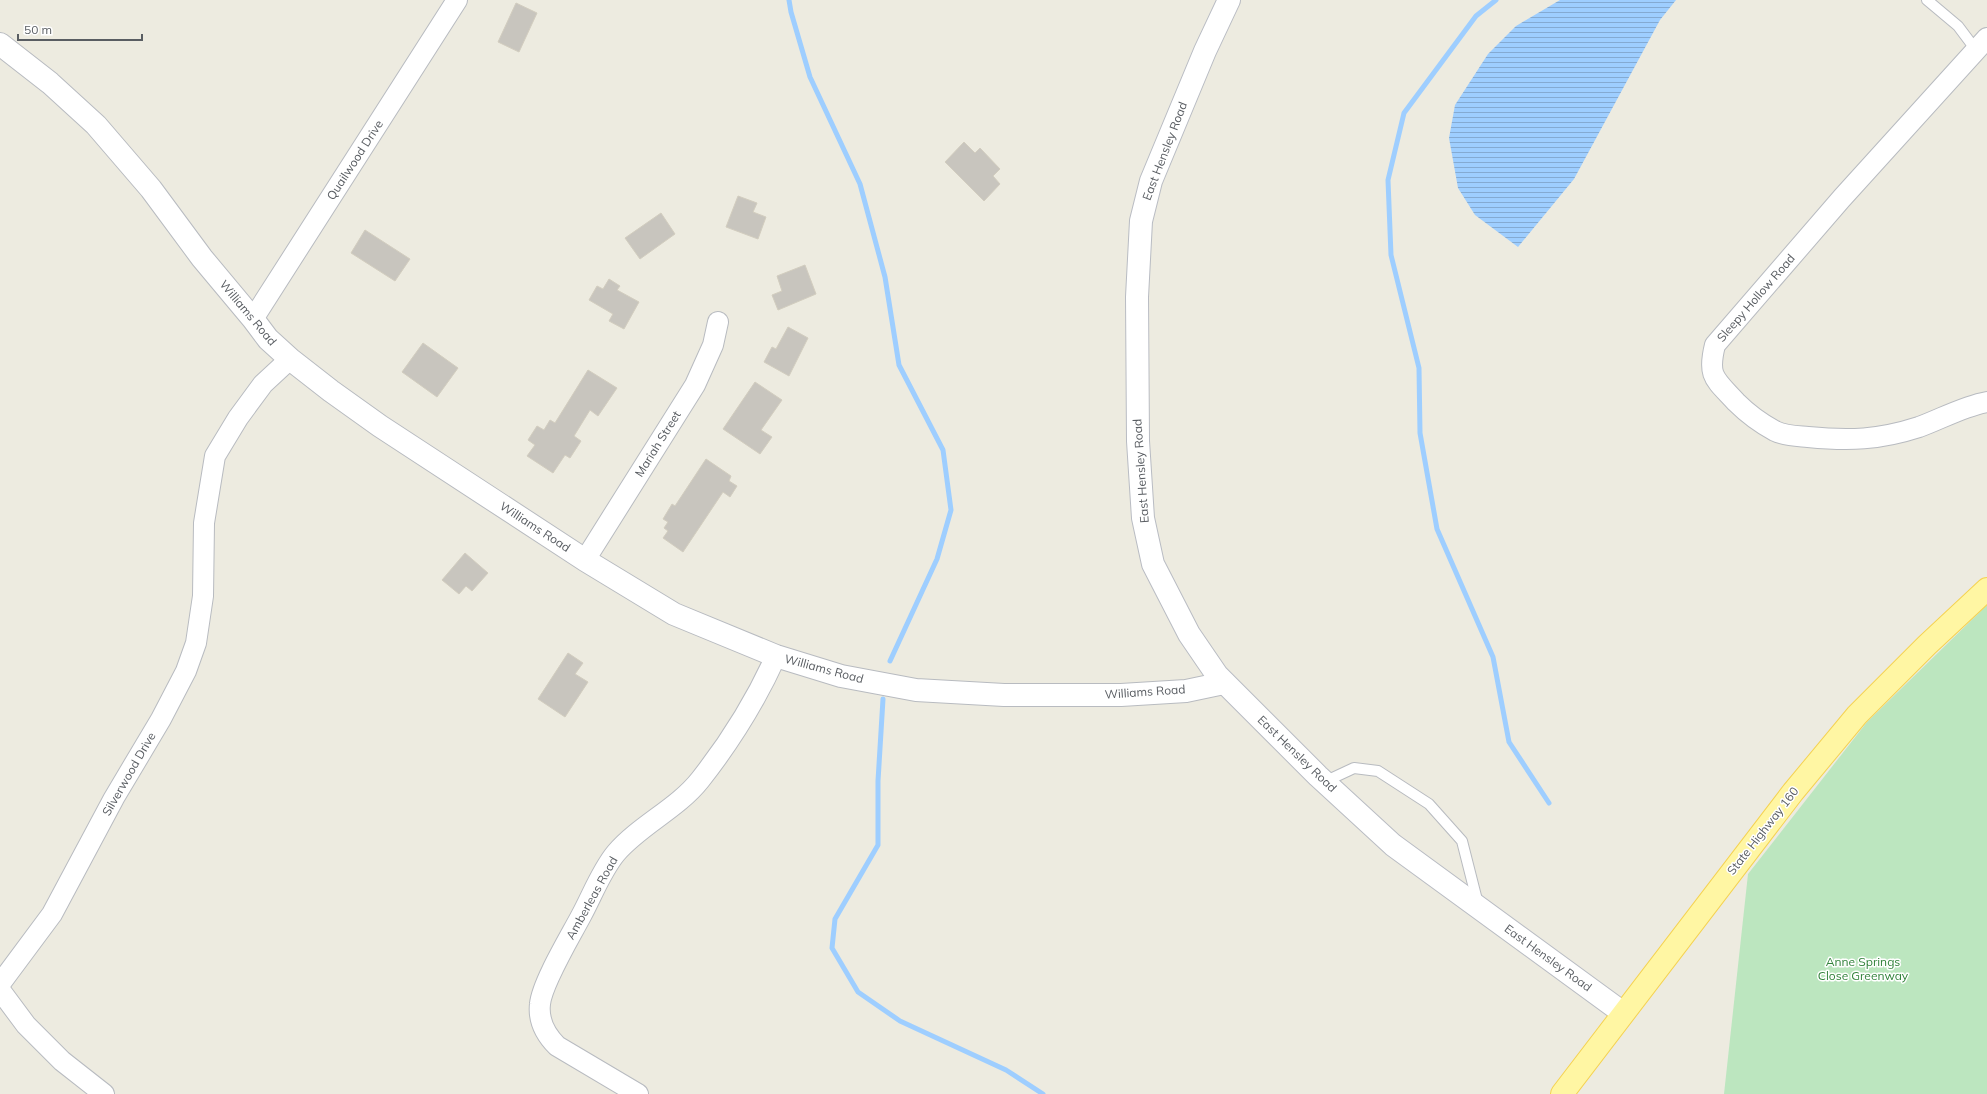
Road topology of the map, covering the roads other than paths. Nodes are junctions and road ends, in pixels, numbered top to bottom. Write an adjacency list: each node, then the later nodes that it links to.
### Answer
1 (457, 0): 6 (street, Quailwood Drive)
2 (1229, 0): 13 (street, East Hensley Road)
3 (1927, 0): 4 (lane)
4 (1982, 44): 9 (street, Sleepy Hollow Road)
5 (3, 51): 6 (street, Williams Road)
6 (253, 319): 8 (street, Williams Road)
7 (718, 322): 10 (street, Mariah Street)
8 (290, 359): 10 (street, Williams Road); 16 (street, Silverwood Drive)
9 (1987, 402)
10 (585, 560): 12 (street, Williams Road)
11 (1987, 589): 18 (main road, State Highway 160)
12 (776, 656): 13 (street, Williams Road); 20 (street, Amberleas Road)
13 (1224, 683): 14 (street, East Hensley Road)
14 (1324, 782): 15 (street, East Hensley Road); 15 (lane)
15 (1479, 908): 18 (street, East Hensley Road)
16 (0, 984)
17 (0, 990): 19 (street)
18 (1623, 1013): 21 (main road, State Highway 160)
19 (104, 1094)
20 (638, 1094)
21 (1562, 1094)

